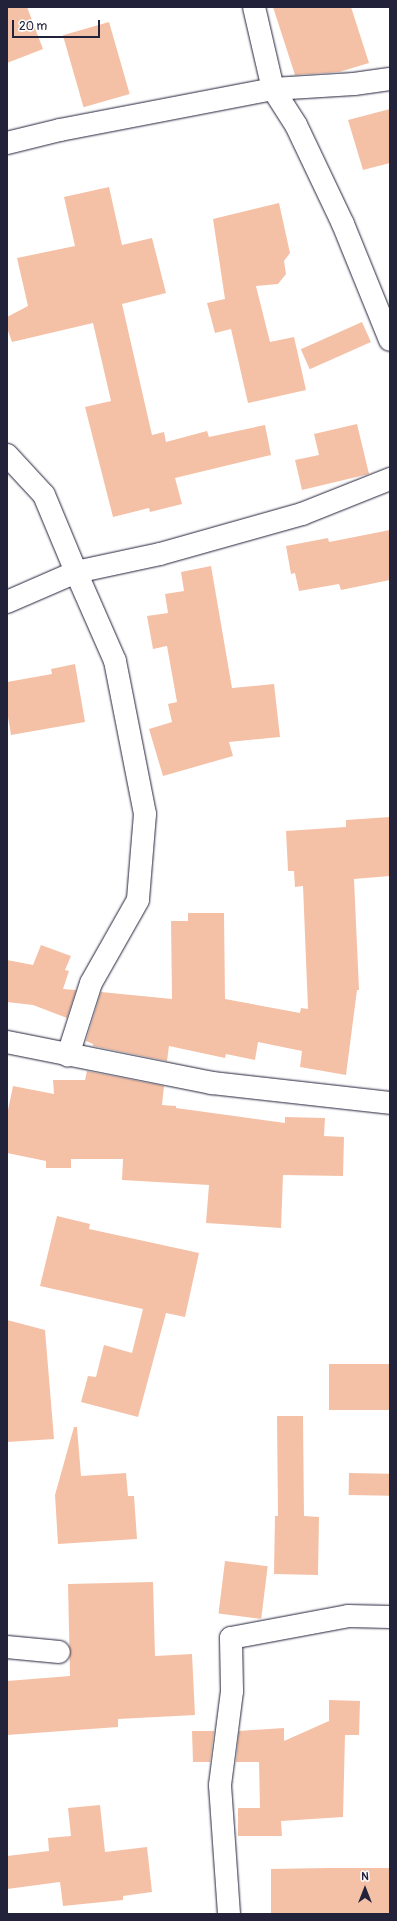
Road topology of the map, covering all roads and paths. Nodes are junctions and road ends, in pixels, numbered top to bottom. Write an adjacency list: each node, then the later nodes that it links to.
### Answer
1 (254, 7): 3 (street)
2 (390, 79): 3 (street)
3 (273, 89): 4 (street); 5 (street)
4 (7, 143)
5 (390, 340)
6 (7, 455): 8 (street)
7 (390, 479): 8 (street)
8 (76, 572): 9 (street); 11 (street)
9 (7, 602)
10 (7, 1042): 11 (street)
11 (68, 1055): 12 (street)
12 (390, 1104)
13 (390, 1616): 16 (street)
14 (7, 1647): 15 (street)
15 (59, 1652)
16 (229, 1914)

